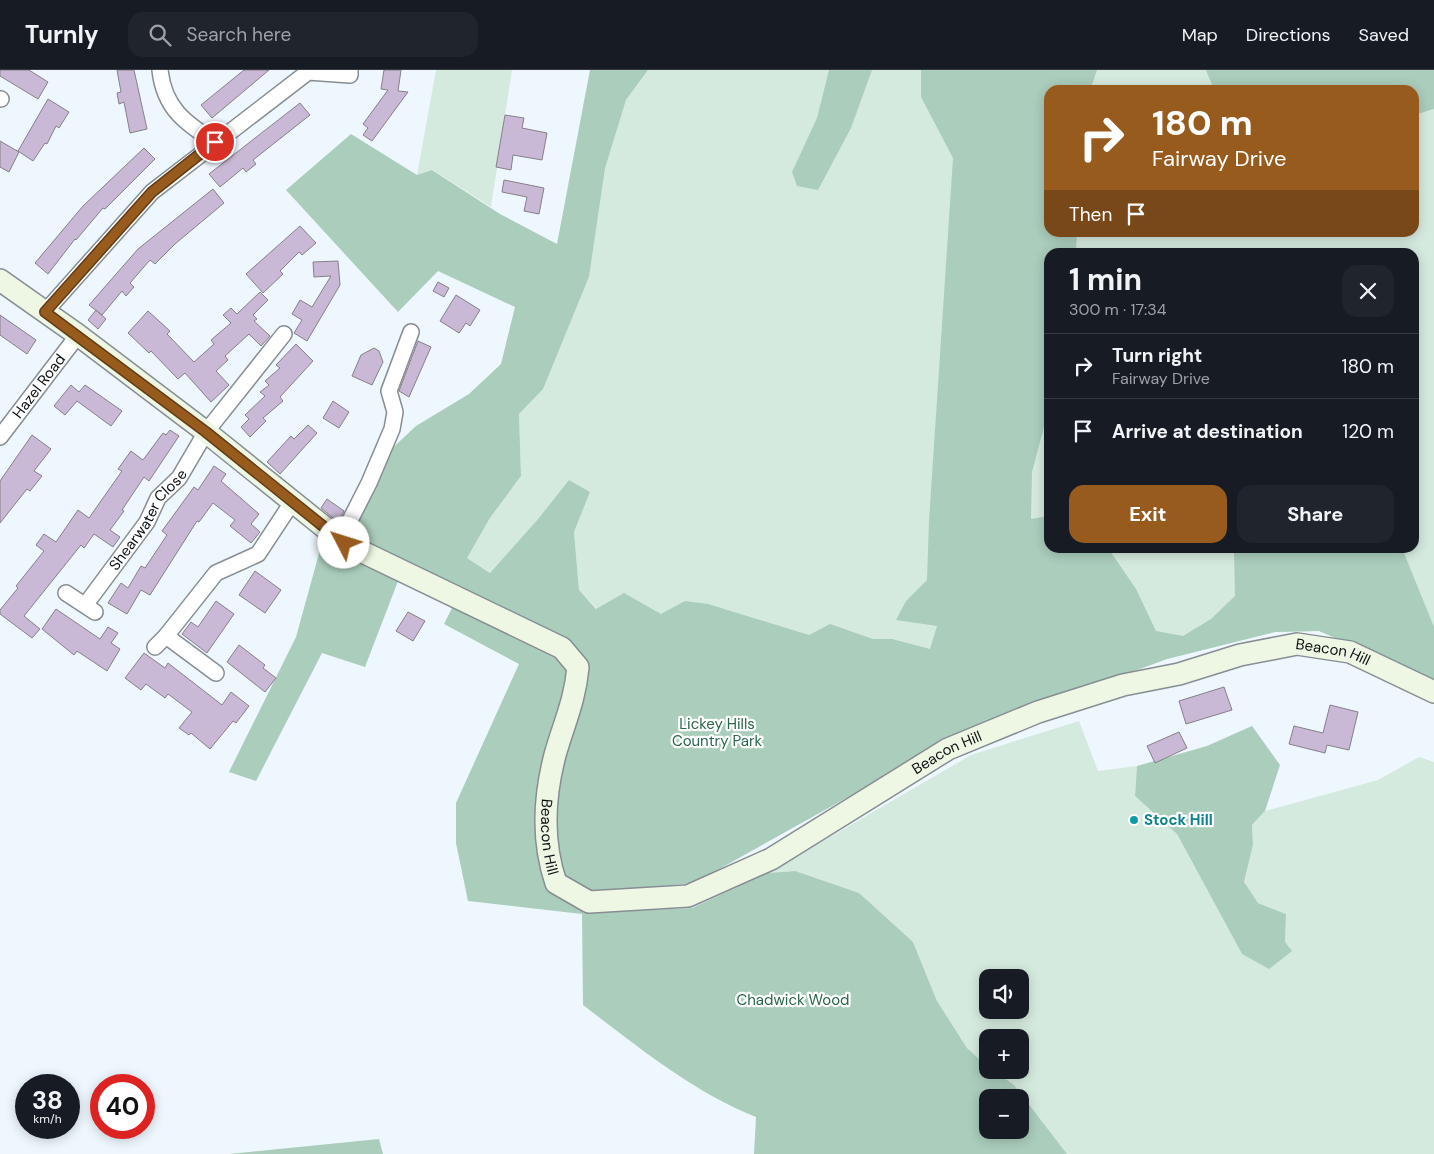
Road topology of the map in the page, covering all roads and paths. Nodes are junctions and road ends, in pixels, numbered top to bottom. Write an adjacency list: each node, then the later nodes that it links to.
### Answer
1 (160, 70): 4 (street)
2 (350, 70): 3 (street)
3 (309, 71): 4 (street)
4 (215, 142): 6 (street)
5 (0, 280): 6 (street, Beacon Hill)
6 (45, 312): 9 (street, Beacon Hill)
7 (411, 332): 13 (street)
8 (284, 334): 10 (street, Shearwater Close)
9 (78, 335): 10 (street, Beacon Hill); 11 (street, Hazel Road)
10 (206, 432): 12 (street, Beacon Hill); 14 (street, Shearwater Close)
11 (0, 437)
12 (293, 501): 13 (street, Beacon Hill); 15 (street)
13 (340, 540): 18 (street, Beacon Hill)
14 (66, 593)
15 (166, 636): 16 (street); 17 (street)
16 (155, 647)
17 (216, 673)
18 (1434, 692)

